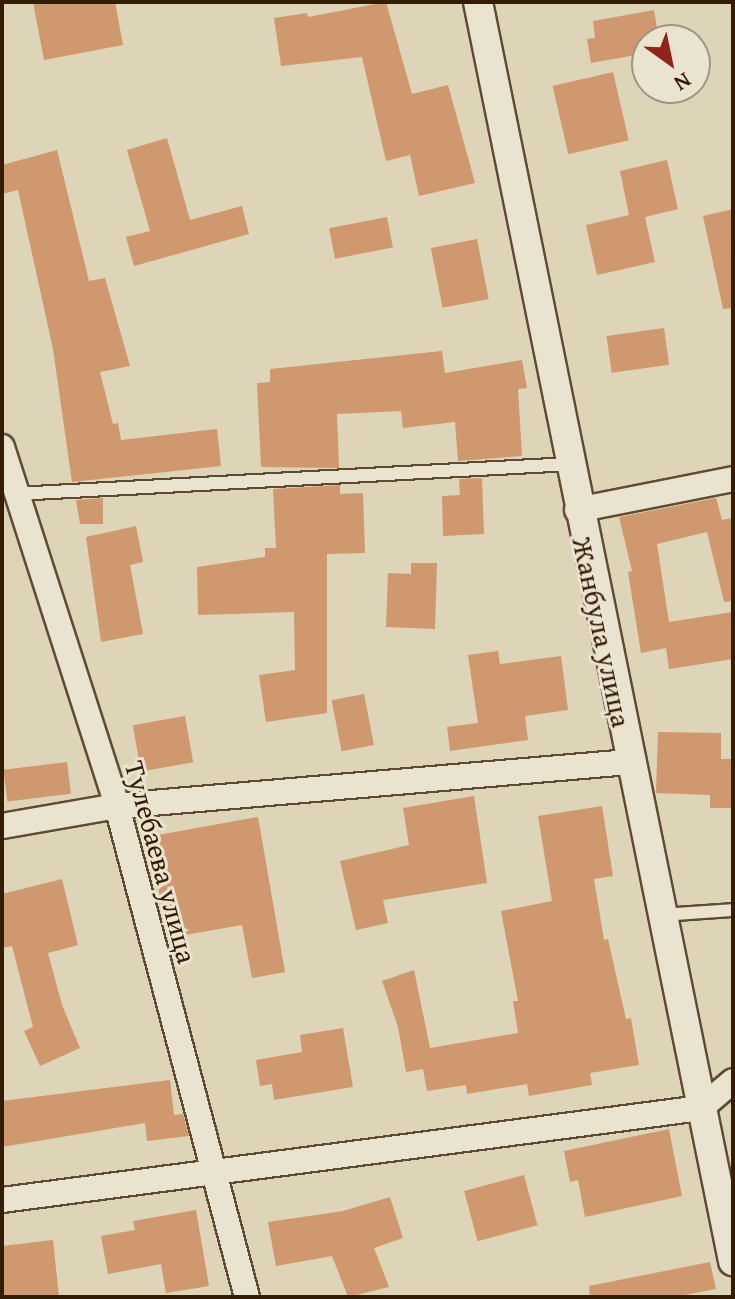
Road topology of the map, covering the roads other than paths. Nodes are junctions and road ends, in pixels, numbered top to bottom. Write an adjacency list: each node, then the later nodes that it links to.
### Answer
1 (478, 2): 3 (street, Жанбула улица)
2 (3, 453): 5 (street, Тулебаева улица)
3 (571, 464): 5 (lane); 6 (street, Жанбула улица)
4 (733, 479): 6 (street)
5 (15, 494): 8 (street, Тулебаева улица)
6 (577, 510): 7 (street, Жанбула улица)
7 (629, 762): 8 (street); 11 (street, Жанбула улица)
8 (117, 806): 9 (street); 14 (street, Тулебаева улица)
9 (2, 826)
10 (733, 910): 11 (lane)
11 (660, 915): 13 (street, Жанбула улица)
12 (733, 1081): 13 (street)
13 (701, 1108): 14 (street); 16 (street, Жанбула улица)
14 (210, 1169): 15 (street); 17 (street, Тулебаева улица)
15 (2, 1200)
16 (733, 1261)
17 (247, 1297)

